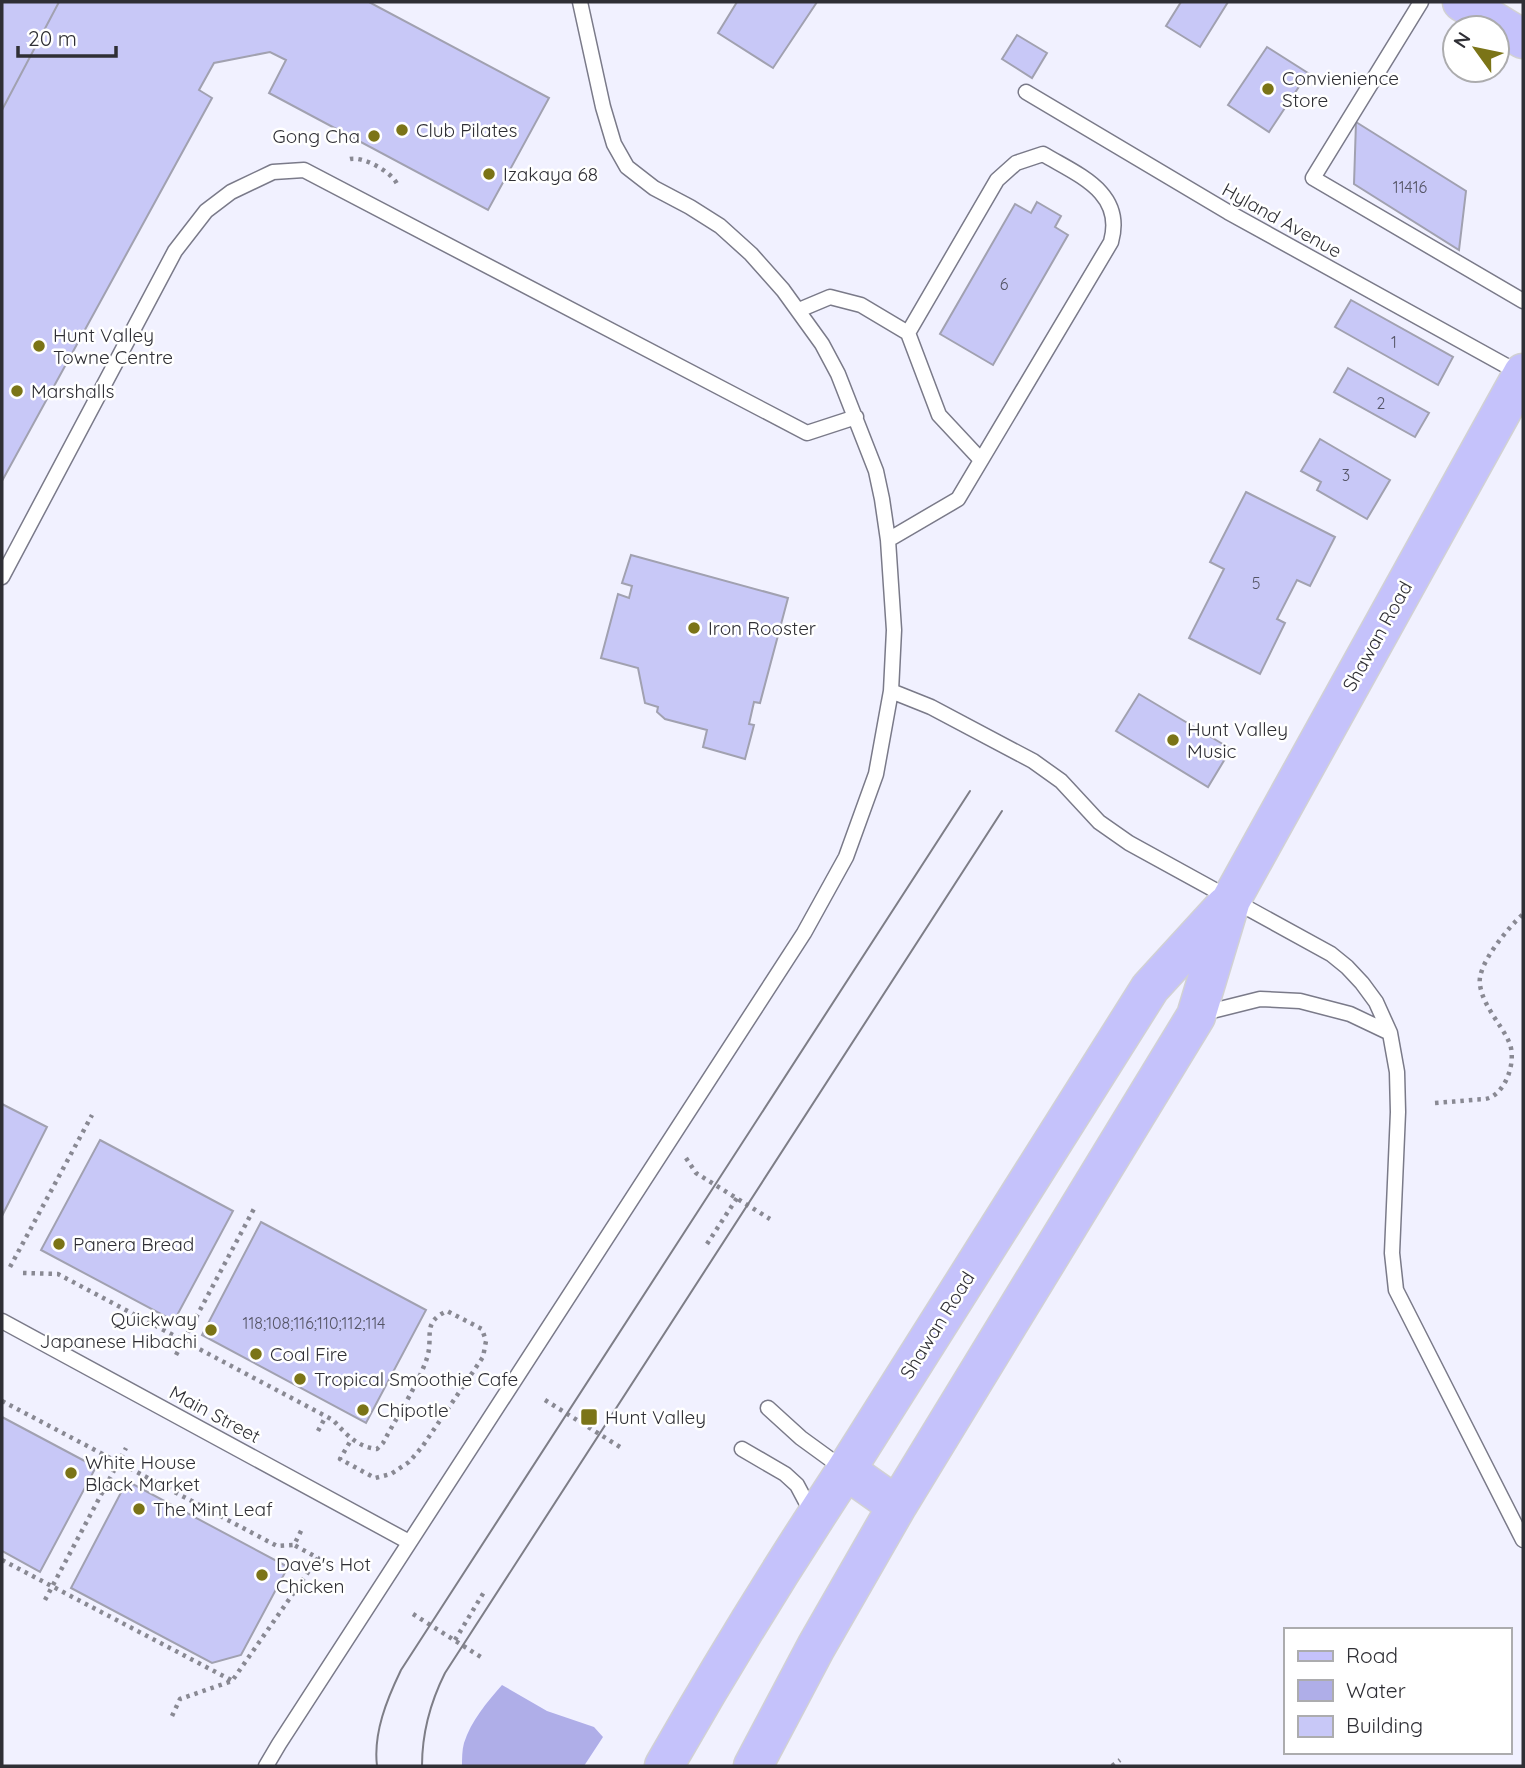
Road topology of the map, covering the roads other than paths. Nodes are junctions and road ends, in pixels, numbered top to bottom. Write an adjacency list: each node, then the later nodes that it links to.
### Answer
1 (580, 2): 7 (lane)
2 (1421, 2): 6 (lane)
3 (1462, 2): 4 (main road)
4 (1523, 39)
5 (1026, 92): 9 (lane, Hyland Avenue)
6 (1523, 301)
7 (800, 310): 8 (lane); 10 (lane)
8 (908, 333): 11 (lane); 11 (lane)
9 (1523, 374): 15 (main road, Shawan Road)
10 (856, 416): 12 (lane); 13 (lane)
11 (981, 460): 12 (lane)
12 (888, 540): 14 (lane)
13 (2, 576)
14 (891, 691): 15 (lane); 25 (lane)
15 (1231, 900): 16 (main road, Shawan Road); 17 (lane); 21 (main road, Shawan Road)
16 (1196, 1016): 17 (lane); 22 (main road, Shawan Road)
17 (1390, 1033): 24 (lane)
18 (2, 1321): 25 (lane, Main Street)
19 (768, 1408): 21 (lane)
20 (742, 1449): 23 (lane)
21 (846, 1470): 22 (main road); 23 (main road, Shawan Road)
22 (897, 1506): 28 (main road, Shawan Road)
23 (814, 1518): 27 (main road, Shawan Road)
24 (1523, 1540)
25 (410, 1542): 26 (lane)
26 (266, 1766)
27 (664, 1766)
28 (753, 1766)

